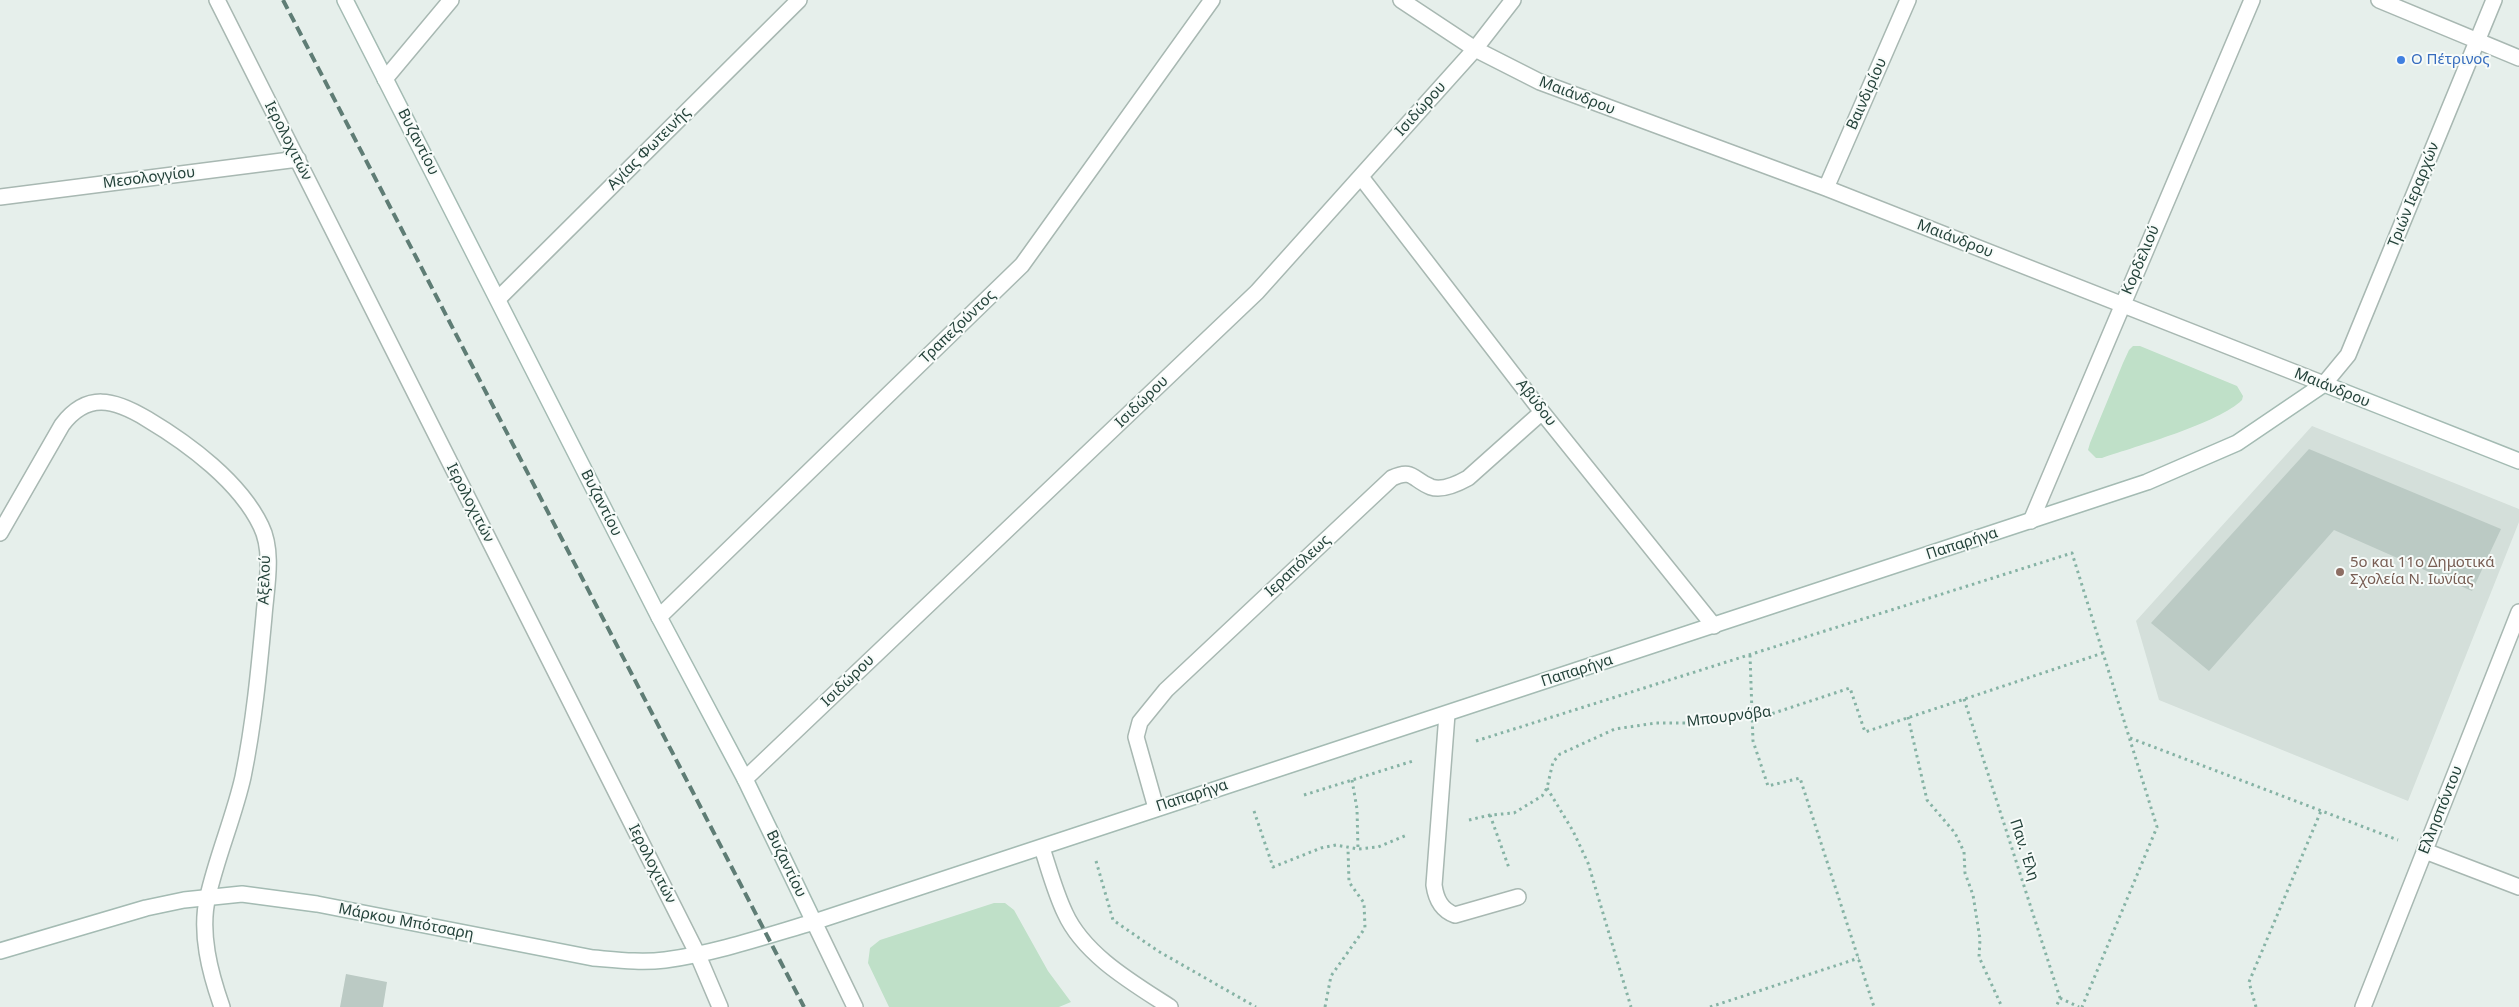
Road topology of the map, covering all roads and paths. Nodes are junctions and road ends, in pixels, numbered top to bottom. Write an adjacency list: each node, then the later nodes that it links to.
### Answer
1 (216, 0): 16 (street, Ιερολοχιτών)
2 (345, 0): 15 (street, Βυζαντίου)
3 (451, 0): 15 (street)
4 (799, 0): 20 (street, Αγίας Φωτεινής)
5 (1212, 0): 28 (street, Τραπεζούντος)
6 (1401, 0): 13 (street, Μαιάνδρου)
7 (1513, 0): 13 (street, Ισιδώρου)
8 (1908, 0): 18 (street, Βαινδιρίου)
9 (2252, 0): 21 (street, Κορδελιού)
10 (2379, 0): 12 (street)
11 (2494, 0): 12 (street, Τριών Ιεραρχών)
12 (2477, 42): 14 (street); 22 (street, Τριών Ιεραρχών)
13 (1475, 49): 17 (street, Ισιδώρου); 18 (street, Μαιάνδρου)
14 (2519, 58)
15 (385, 79): 20 (street, Βυζαντίου)
16 (298, 159): 19 (street, Μεσολογγίου); 59 (street, Ιερολοχιτών)
17 (1361, 177): 23 (street, Αβύδου); 38 (street, Ισιδώρου)
18 (1826, 188): 21 (street, Μαιάνδρου)
19 (0, 197)
20 (498, 298): 28 (street, Βυζαντίου)
21 (2122, 304): 22 (street, Μαιάνδρου); 25 (street, Κορδελιού)
22 (2324, 384): 24 (street, Μαιάνδρου); 25 (street, Παπαρήγα)
23 (1542, 412): 29 (street, Αβύδου); 42 (street, Ιεραπόλεως)
24 (2519, 461)
25 (2031, 521): 29 (street, Παπαρήγα)
26 (0, 533): 56 (street, Αξελού)
27 (2519, 612): 52 (street, Ελλησπόντου)
28 (659, 617): 38 (street, Βυζαντίου)
29 (1714, 626): 34 (street, Παπαρήγα)
30 (2103, 652): 31 (path); 32 (path, Μπουρνόβα); 36 (path)
31 (1750, 655): 33 (path); 37 (path)
32 (1964, 699): 35 (path, Μπουρνόβα); 61 (path, Παν. 'Ελη)
33 (1751, 712): 35 (path, Μπουρνόβα); 40 (path, Μπουρνόβα); 60 (path)
34 (1447, 714): 37 (street); 42 (street, Παπαρήγα)
35 (1908, 718): 71 (path)
36 (2130, 738): 45 (path); 73 (path)
37 (1444, 751): 39 (path); 48 (street)
38 (744, 779): 57 (street, Βυζαντίου)
39 (1352, 780): 41 (path); 51 (path)
40 (1547, 788): 47 (path); 68 (path)
41 (1299, 797)
42 (1156, 808): 49 (street, Παπαρήγα)
43 (1263, 808): 44 (path)
44 (1254, 811): 46 (path); 50 (path)
45 (2321, 811): 52 (path); 74 (path)
46 (1245, 814)
47 (1490, 815): 48 (path); 55 (path)
48 (1438, 827): 51 (path); 55 (street)
49 (1042, 848): 57 (street, Παπαρήγα); 65 (street)
50 (1348, 849): 51 (path); 67 (path)
51 (1358, 849)
52 (2425, 851): 54 (street); 75 (street, Ελλησπόντου)
53 (1105, 858): 66 (path)
54 (2519, 887)
55 (1518, 896)
56 (207, 897): 58 (street, Μάρκου Μπότσαρη); 59 (street, Μάρκου Μπότσαρη); 62 (street, Αξελού)
57 (814, 922): 59 (street, Μάρκου Μπότσαρη); 64 (street, Βυζαντίου)
58 (0, 951)
59 (697, 953): 63 (street, Ιερολοχιτών)
60 (1859, 958): 69 (path); 70 (path)
61 (2060, 998): 72 (path); 73 (path)
62 (222, 1007)
63 (720, 1007)
64 (855, 1007)
65 (1170, 1007)
66 (1256, 1007)
67 (1325, 1007)
68 (1631, 1007)
69 (1710, 1007)
70 (1874, 1007)
71 (2002, 1007)
72 (2056, 1007)
73 (2081, 1007)
74 (2256, 1007)
75 (2363, 1007)

